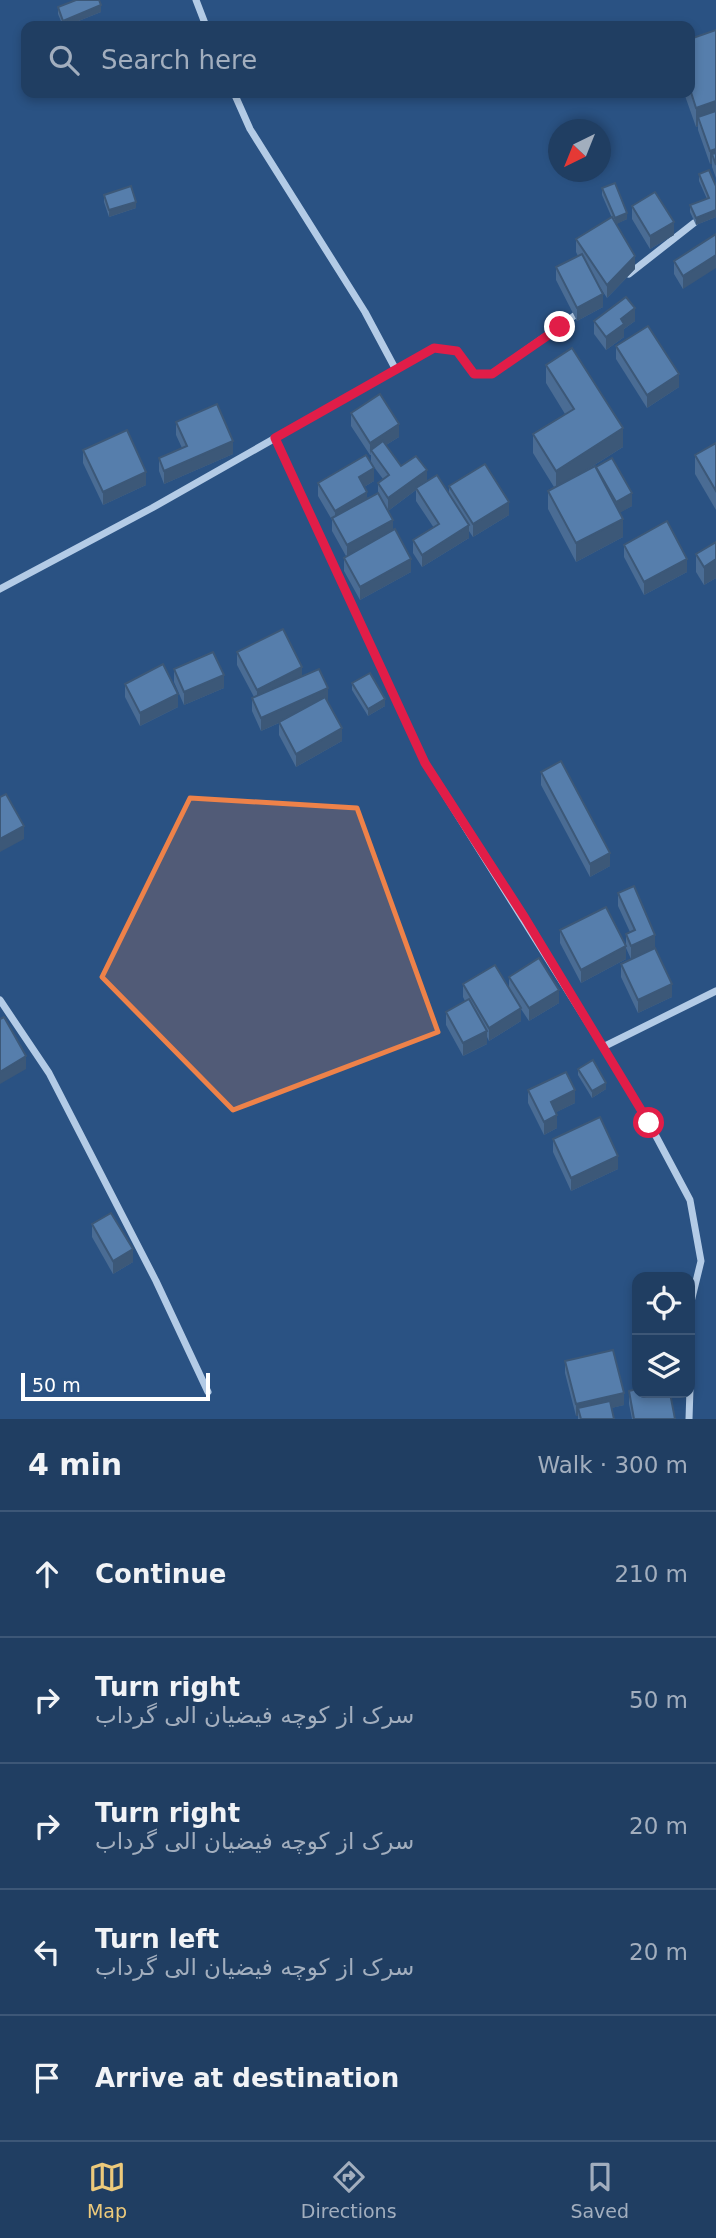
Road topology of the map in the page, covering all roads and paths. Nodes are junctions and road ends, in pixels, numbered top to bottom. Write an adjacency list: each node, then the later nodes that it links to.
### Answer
1 (196, 0): 2 (street)
2 (204, 21)
3 (236, 98): 7 (street)
4 (694, 223): 5 (street)
5 (622, 279)
6 (591, 303): 7 (street)
7 (396, 370): 8 (street)
8 (275, 438): 9 (street); 12 (street)
9 (0, 589)
10 (716, 991): 12 (street)
11 (0, 1000): 14 (street)
12 (603, 1047): 13 (street)
13 (695, 1286)
14 (208, 1392)
15 (690, 1398): 16 (street)
16 (690, 1419)

